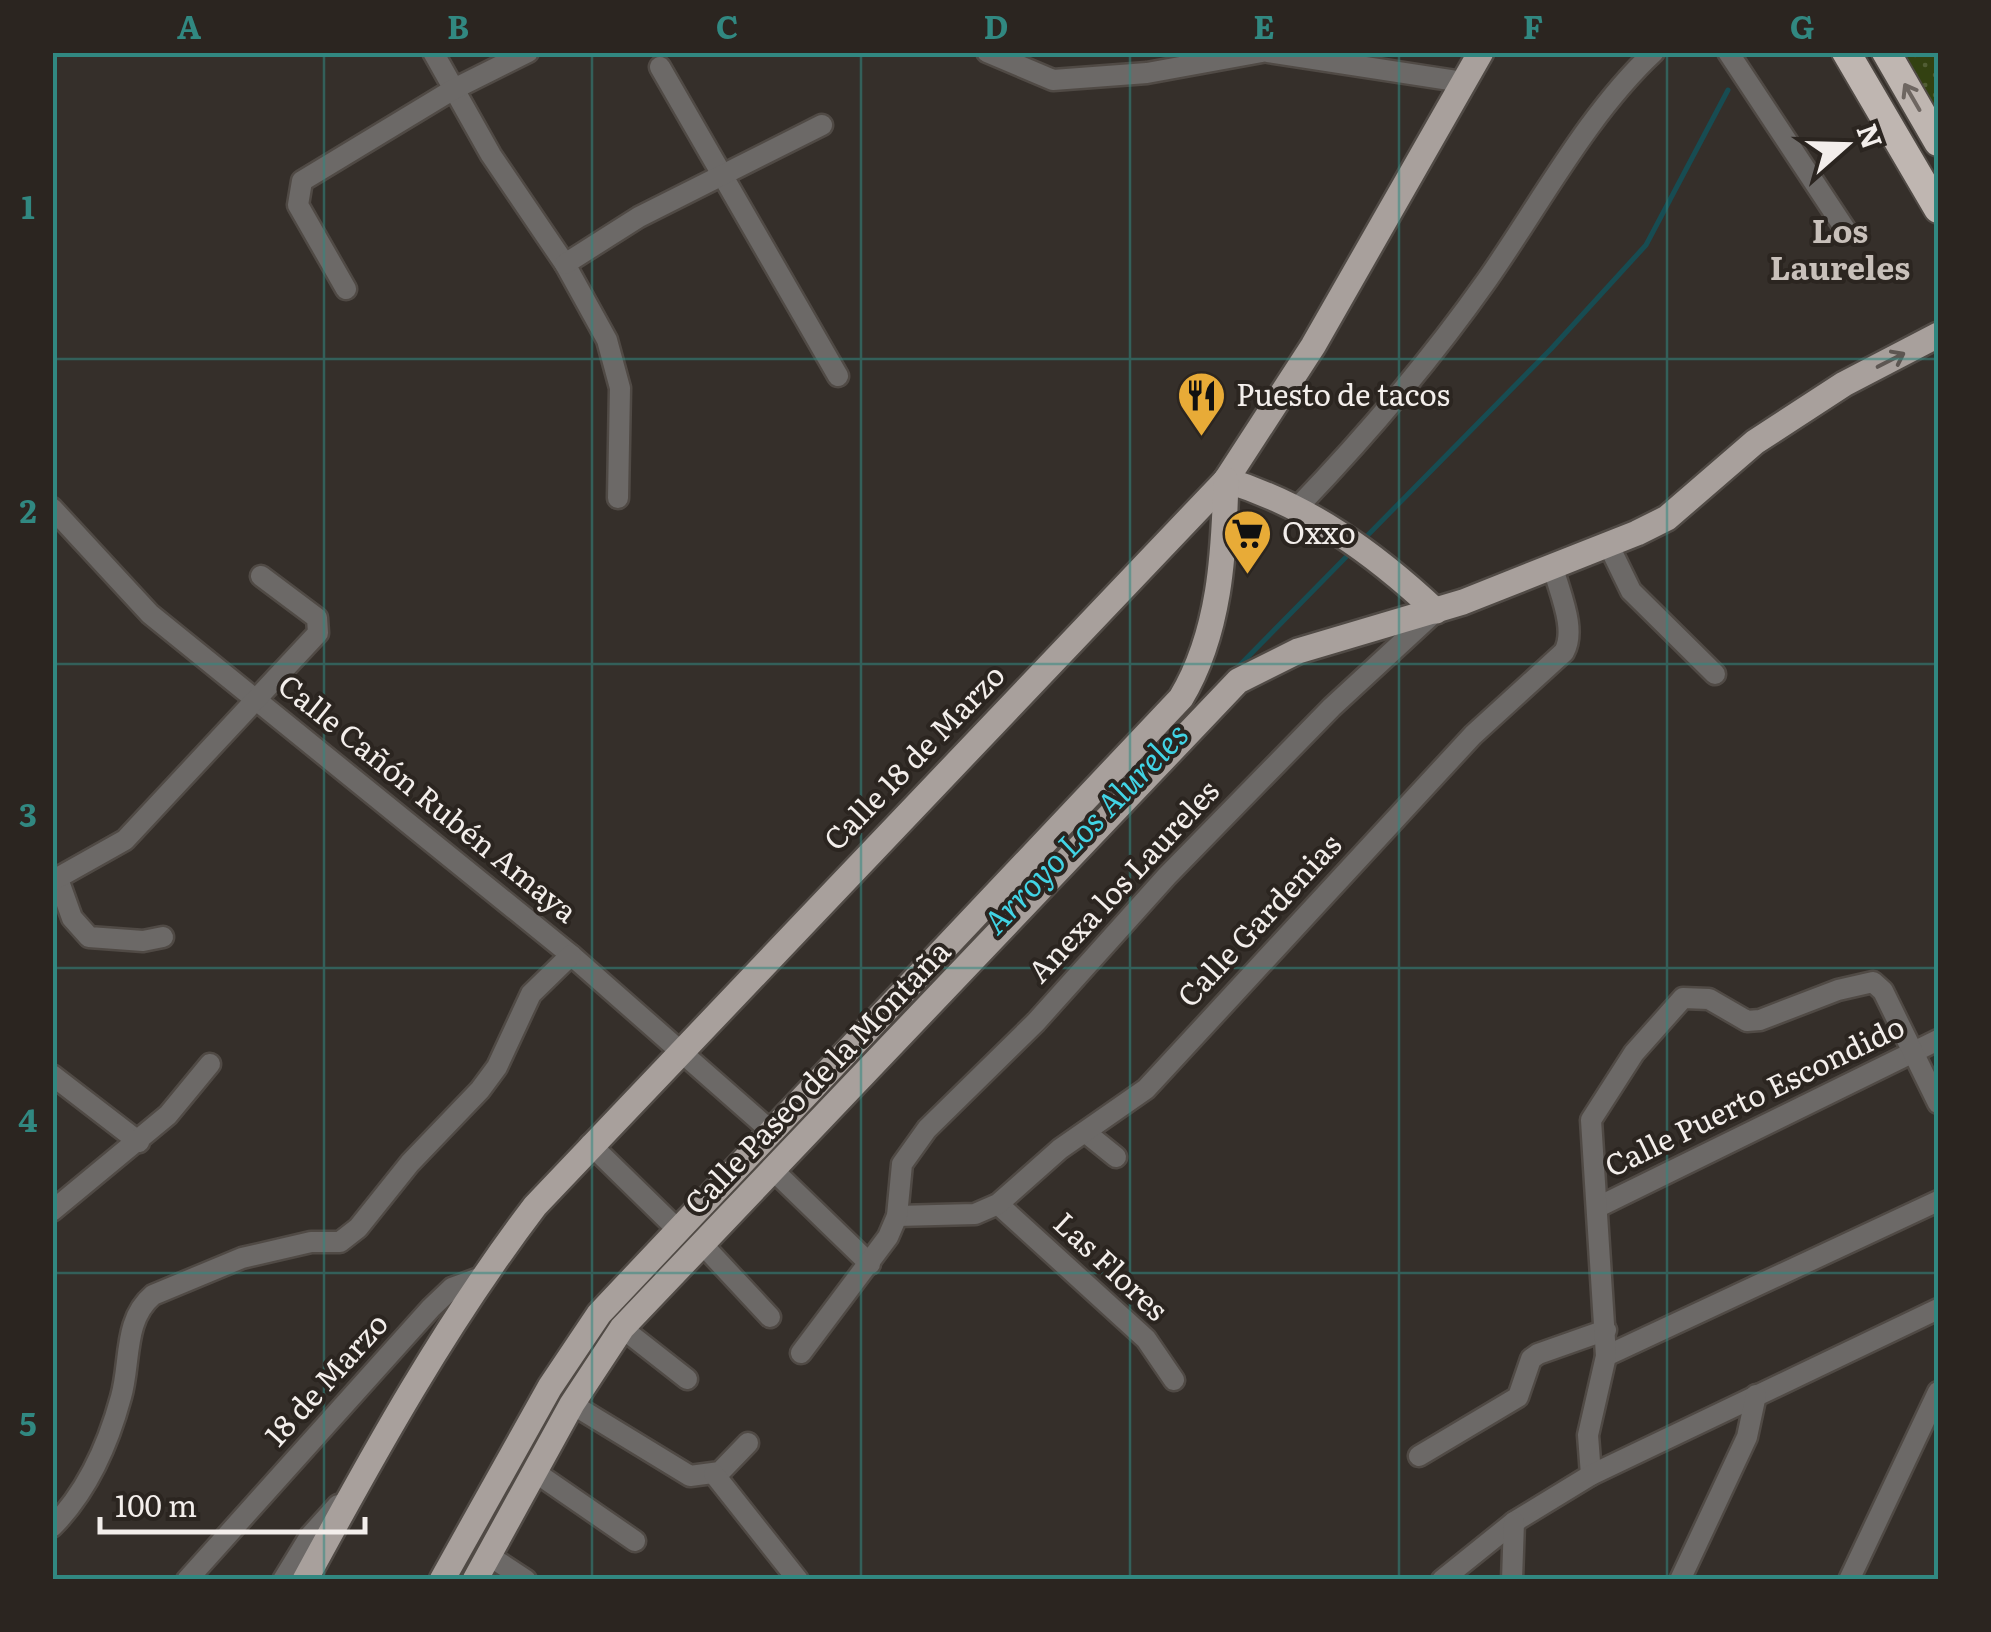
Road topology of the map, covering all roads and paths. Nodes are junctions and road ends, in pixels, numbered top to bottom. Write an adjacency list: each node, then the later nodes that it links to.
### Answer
1 (433, 52): 12 (street)
2 (528, 52): 12 (street)
3 (987, 52): 4 (street)
4 (1265, 52): 11 (street)
5 (1480, 52): 11 (main road, Calle 18 de Marzo)
6 (1654, 52): 25 (street)
7 (1728, 52): 17 (street)
8 (1846, 52): 16 (highway)
9 (1886, 52): 14 (highway, one-way to 9)
10 (660, 67): 15 (street)
11 (1463, 82): 22 (main road, Calle 18 de Marzo)
12 (454, 89): 18 (street); 19 (street)
13 (822, 125): 15 (street)
14 (1938, 142)
15 (722, 173): 18 (street); 21 (street)
16 (1938, 209)
17 (1847, 232)
18 (565, 264): 23 (street)
19 (346, 289)
20 (1938, 335): 26 (main road, Calle Paseo de la Montaña, one-way to 20)
21 (838, 376)
22 (1226, 480): 25 (main road); 36 (main road, Calle 18 de Marzo); 41 (main road, Calle Paseo de la Montaña)
23 (618, 498)
24 (52, 508): 31 (street, Calle Cañón Rubén Amaya)
25 (1298, 508): 29 (main road)
26 (1609, 546): 27 (main road, Calle Paseo de la Montaña); 30 (street)
27 (1552, 568): 29 (main road, Calle Paseo de la Montaña); 42 (street, Calle Gardenias)
28 (261, 576): 31 (street)
29 (1436, 611): 46 (main road, Calle Paseo de la Montaña); 51 (street, Anexa los Laureles)
30 (1715, 674)
31 (255, 698): 32 (street); 34 (street, Calle Cañón Rubén Amaya)
32 (55, 880): 33 (street)
33 (163, 937)
34 (571, 954): 36 (street, Calle Cañón Rubén Amaya); 74 (street)
35 (1938, 1040): 37 (street, Calle Puerto Escondido)
36 (684, 1051): 41 (street, Calle Cañón Rubén Amaya); 44 (main road, Calle 18 de Marzo)
37 (1913, 1051): 40 (street); 49 (street, Calle Puerto Escondido); 49 (street)
38 (210, 1064): 43 (street)
39 (52, 1075): 43 (street)
40 (1938, 1103)
41 (771, 1130): 52 (main road, Calle Paseo de la Montaña)
42 (1085, 1132): 45 (street); 48 (street, Calle Gardenias)
43 (139, 1142): 50 (street)
44 (590, 1144): 52 (street); 55 (main road, Calle 18 de Marzo)
45 (1116, 1156)
46 (774, 1170): 53 (main road, Calle Paseo de la Montaña); 54 (street)
47 (1938, 1200): 61 (street)
48 (998, 1204): 51 (street, Calle Gardenias); 63 (street, Las Flores)
49 (1598, 1208): 59 (street)
50 (52, 1211)
51 (896, 1216): 54 (street)
52 (676, 1229): 80 (main road, Calle Paseo de la Montaña)
53 (703, 1246): 57 (street); 58 (main road, Calle Paseo de la Montaña)
54 (870, 1264): 60 (street)
55 (479, 1278): 72 (main road, Calle 18 de Marzo); 77 (street, 18 de Marzo)
56 (1938, 1308): 65 (street)
57 (770, 1317)
58 (622, 1328): 62 (street); 66 (main road, Calle Paseo de la Montaña)
59 (1606, 1330): 61 (street); 68 (street)
60 (801, 1353)
61 (1606, 1356): 71 (street)
62 (688, 1378)
63 (1174, 1380)
64 (1938, 1392): 87 (street)
65 (1756, 1395): 71 (street); 86 (street)
66 (572, 1404): 69 (main road, Calle Paseo de la Montaña); 70 (street)
67 (748, 1442): 70 (street)
68 (1419, 1456)
69 (535, 1472): 75 (street); 76 (main road, Calle Paseo de la Montaña)
70 (714, 1474): 83 (street)
71 (1590, 1476): 73 (street)
72 (360, 1482): 78 (street, Calle 18 de Marzo); 79 (main road, Calle 18 de Marzo)
73 (1514, 1522): 84 (street); 85 (street)
74 (52, 1528)
75 (635, 1541)
76 (488, 1555): 81 (main road, Calle Paseo de la Montaña); 82 (street)
77 (187, 1580)
78 (283, 1580)
79 (305, 1580)
80 (442, 1580)
81 (475, 1580)
82 (526, 1580)
83 (798, 1580)
84 (1442, 1580)
85 (1512, 1580)
86 (1680, 1580)
87 (1850, 1580)

